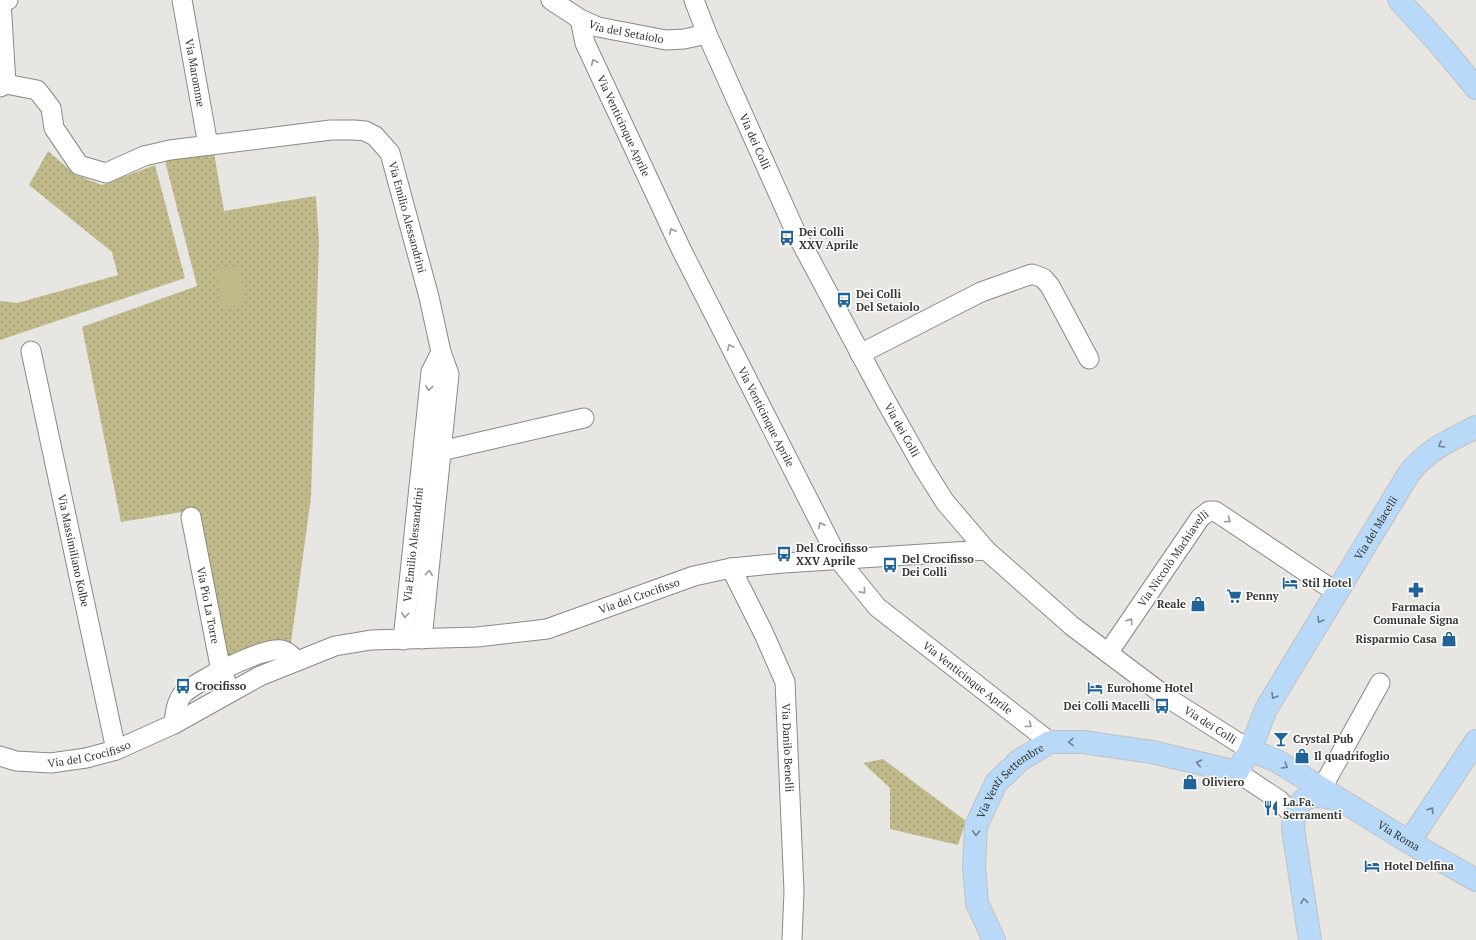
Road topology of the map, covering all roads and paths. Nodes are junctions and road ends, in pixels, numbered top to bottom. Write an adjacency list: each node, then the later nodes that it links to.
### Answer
1 (3, 0): 8 (street)
2 (182, 0): 10 (street, Via Maromme)
3 (552, 0): 6 (street, Via del Setaiolo)
4 (694, 0): 7 (street, Via dei Colli)
5 (1399, 0): 9 (main road)
6 (580, 19): 7 (street, Via del Setaiolo); 21 (street, Via Venticinque Aprile, one-way to 6)
7 (707, 34): 13 (street, Via dei Colli)
8 (3, 85): 10 (street, Via Emilio Alessandrini)
9 (1476, 88)
10 (208, 145): 12 (street, Via Emilio Alessandrini)
11 (31, 351): 36 (street, Via Massimiliano Kolbe)
12 (441, 352): 17 (street, Via Emilio Alessandrini, one-way to 17); 18 (street, Via Emilio Alessandrini)
13 (860, 354): 14 (street); 20 (street, Via dei Colli)
14 (1089, 358)
15 (584, 418): 18 (street)
16 (1476, 428): 23 (main road, Via dei Macelli, one-way to 23)
17 (422, 449): 18 (street); 24 (street, Via Emilio Alessandrini, one-way to 24)
18 (441, 451): 25 (street, Via Emilio Alessandrini, one-way to 18)
19 (192, 517): 28 (street, Via Pio La Torre)
20 (986, 550): 21 (street, Via del Crocifisso); 26 (street, Via dei Colli)
21 (839, 560): 22 (street, Via del Crocifisso); 35 (street, Via Venticinque Aprile, one-way to 35)
22 (731, 568): 25 (street, Via del Crocifisso); 45 (street, Via Danilo Benelli)
23 (1336, 592): 26 (street, Via Niccolò Machiavelli, one-way to 23); 31 (main road, Via dei Macelli, one-way to 31)
24 (403, 640): 25 (street, Via del Crocifisso); 27 (street, Via del Crocifisso)
25 (422, 640)
26 (1108, 653): 33 (street, Via dei Colli)
27 (296, 660): 28 (street); 30 (street, Via del Crocifisso)
28 (221, 671): 30 (street, Via Pio La Torre); 32 (street)
29 (1380, 683): 40 (street)
30 (231, 692): 32 (street, Via del Crocifisso)
31 (1263, 714): 33 (street, Via dei Macelli); 37 (main road, Via dei Macelli)
32 (174, 724): 36 (street, Via del Crocifisso)
33 (1216, 730): 37 (street, Via dei Colli)
34 (1476, 741): 43 (main road, one-way to 34)
35 (1050, 742): 39 (main road, Via Venti Settembre, one-way to 35); 46 (main road, Via Venti Settembre, one-way to 46)
36 (116, 750): 38 (street, Via del Crocifisso)
37 (1250, 750): 39 (main road, Via dei Macelli); 40 (main road, Via Roma, one-way to 40)
38 (0, 756)
39 (1237, 772): 42 (street)
40 (1322, 788): 41 (main road, Via Roma)
41 (1344, 801): 42 (main road); 43 (main road, Via Roma)
42 (1294, 816): 47 (main road, one-way to 42)
43 (1409, 842): 44 (main road, Via Roma)
44 (1476, 880)
45 (792, 940)
46 (994, 940)
47 (1310, 940)

